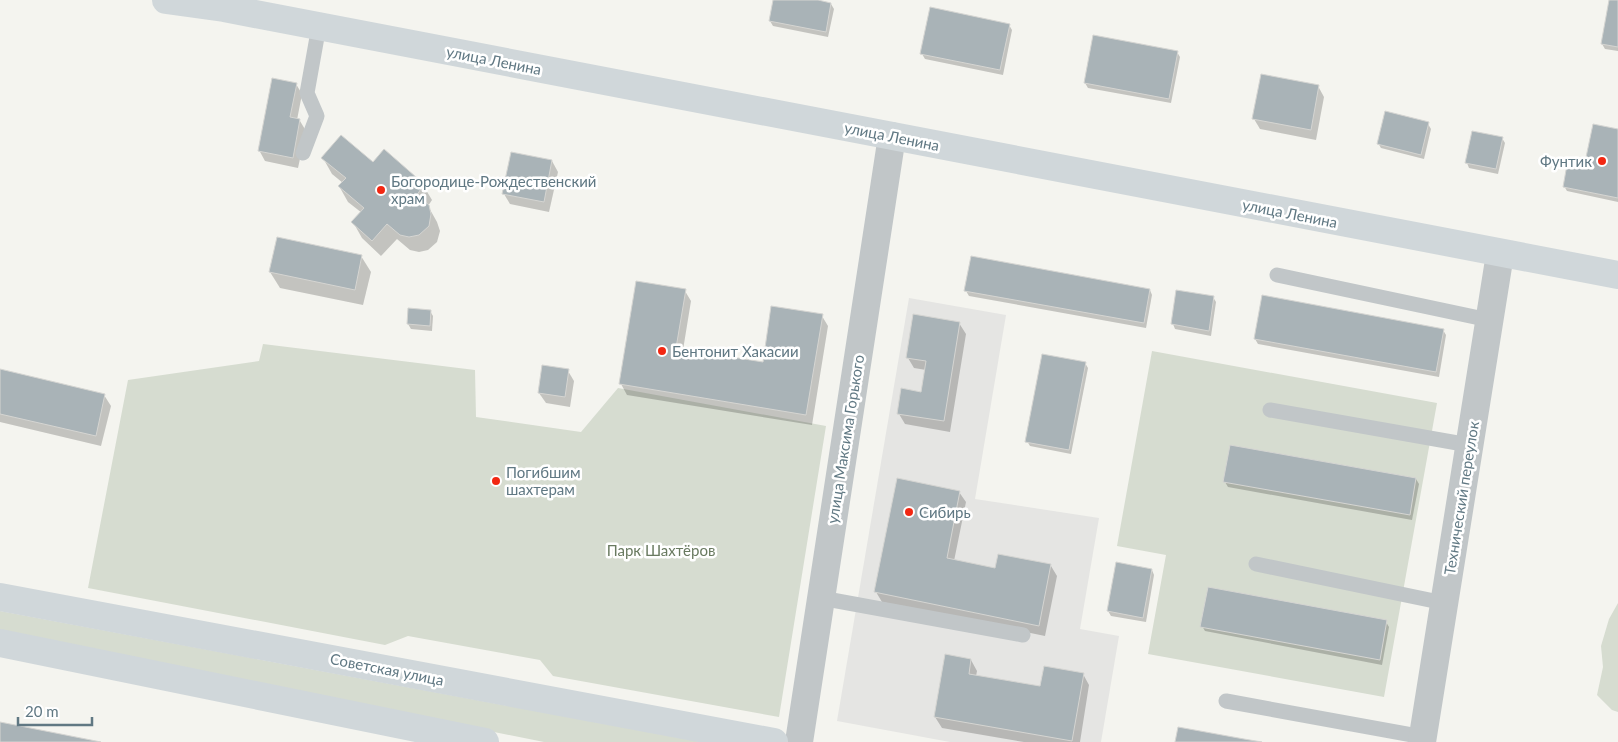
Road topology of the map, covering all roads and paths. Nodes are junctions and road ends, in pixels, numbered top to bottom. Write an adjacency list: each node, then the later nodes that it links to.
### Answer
1 (166, 0): 2 (street, улица Ленина)
2 (320, 26): 3 (street, улица Ленина); 4 (lane)
3 (892, 136): 5 (street, улица Ленина); 13 (street, улица Максима Горького)
4 (303, 153)
5 (1500, 254): 7 (street, улица Ленина); 8 (street, Технический переулок)
6 (1277, 275): 8 (lane)
7 (1618, 276)
8 (1489, 320): 10 (street, Технический переулок)
9 (1270, 410): 10 (lane)
10 (1469, 445): 14 (street, Технический переулок)
11 (1256, 564): 14 (lane)
12 (0, 597): 20 (street, Советская улица)
13 (821, 598): 15 (lane); 21 (street, улица Максима Горького)
14 (1444, 603): 18 (street, Технический переулок)
15 (1024, 635)
16 (0, 643): 19 (street)
17 (1226, 701): 18 (lane)
18 (1423, 740)
19 (485, 742)
20 (774, 742)
21 (799, 742)

